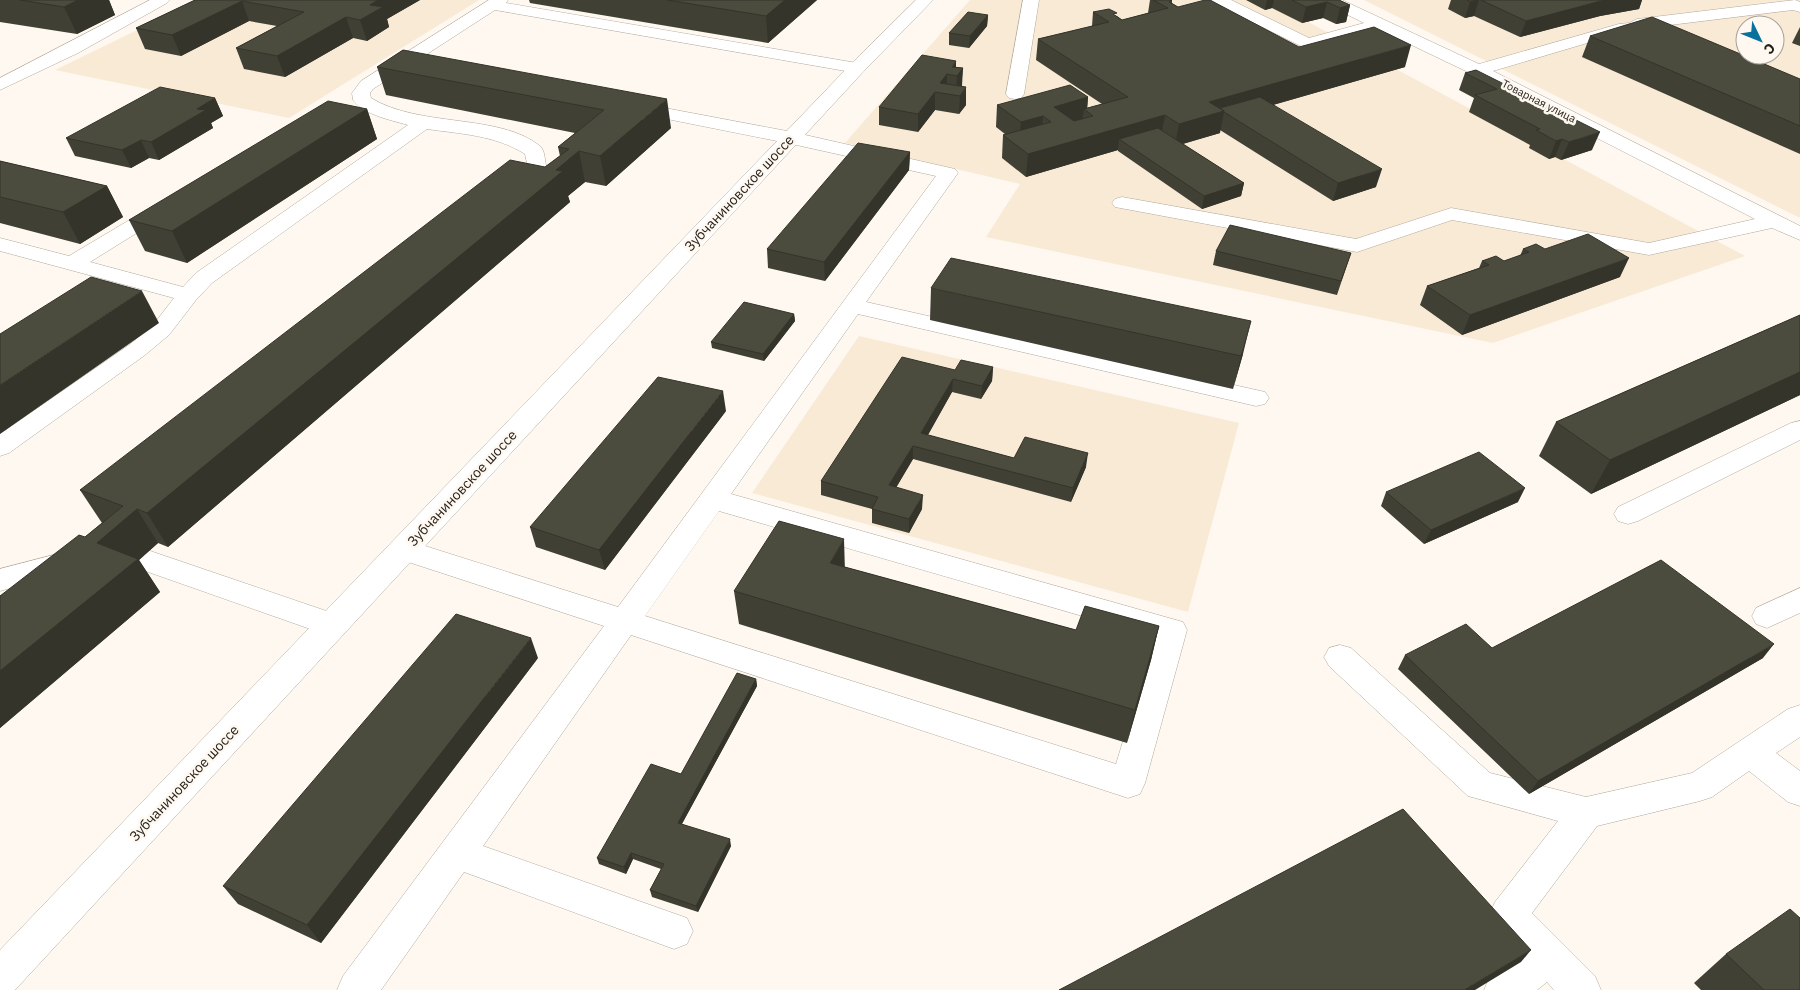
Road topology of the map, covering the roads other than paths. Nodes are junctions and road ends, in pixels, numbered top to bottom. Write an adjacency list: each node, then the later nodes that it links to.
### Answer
1 (162, 0): 15 (main road)
2 (925, 0): 13 (main road, Зубчаниновское шоссе)
3 (1031, 0): 17 (main road)
4 (1219, 0): 8 (main road)
5 (1329, 0): 8 (main road, Товарная улица)
6 (496, 2): 11 (main road); 13 (main road)
7 (1800, 7): 9 (main road)
8 (1377, 24): 14 (main road, Товарная улица)
9 (1637, 24): 10 (main road); 14 (main road)
10 (1664, 36)
11 (400, 62): 12 (main road); 16 (main road)
12 (430, 67)
13 (857, 68): 21 (main road, Зубчаниновское шоссе)
14 (1478, 70): 25 (main road, Товарная улица)
15 (0, 85)
16 (367, 85): 18 (main road); 20 (main road)
17 (1015, 94)
18 (342, 100)
19 (616, 104): 21 (main road)
20 (424, 122): 22 (main road); 29 (main road)
21 (792, 138): 30 (main road); 36 (main road, Зубчаниновское шоссе)
22 (544, 177)
23 (181, 197): 28 (main road)
24 (1122, 203): 25 (main road)
25 (1775, 221): 26 (main road, Товарная улица)
26 (1800, 234)
27 (0, 244): 28 (main road)
28 (72, 264): 29 (main road)
29 (188, 295): 33 (main road)
30 (852, 306): 31 (main road); 34 (main road)
31 (1256, 398)
32 (1800, 430): 35 (main road)
33 (0, 447)
34 (713, 500): 40 (main road); 40 (main road)
35 (1628, 514)
36 (403, 550): 40 (main road); 41 (main road, Зубчаниновское шоссе)
37 (0, 580): 41 (main road)
38 (1800, 599): 39 (main road)
39 (1767, 616)
40 (624, 621): 47 (main road)
41 (333, 624): 50 (main road, Зубчаниновское шоссе)
42 (1340, 657): 46 (main road)
43 (1800, 719): 44 (main road)
44 (1750, 752): 45 (main road); 46 (main road)
45 (1800, 791)
46 (1586, 813): 49 (main road)
47 (457, 853): 48 (main road); 51 (main road)
48 (674, 931)
49 (1549, 958): 52 (main road); 53 (main road)
50 (0, 978)
51 (357, 990)
52 (1504, 990)
53 (1581, 990)

